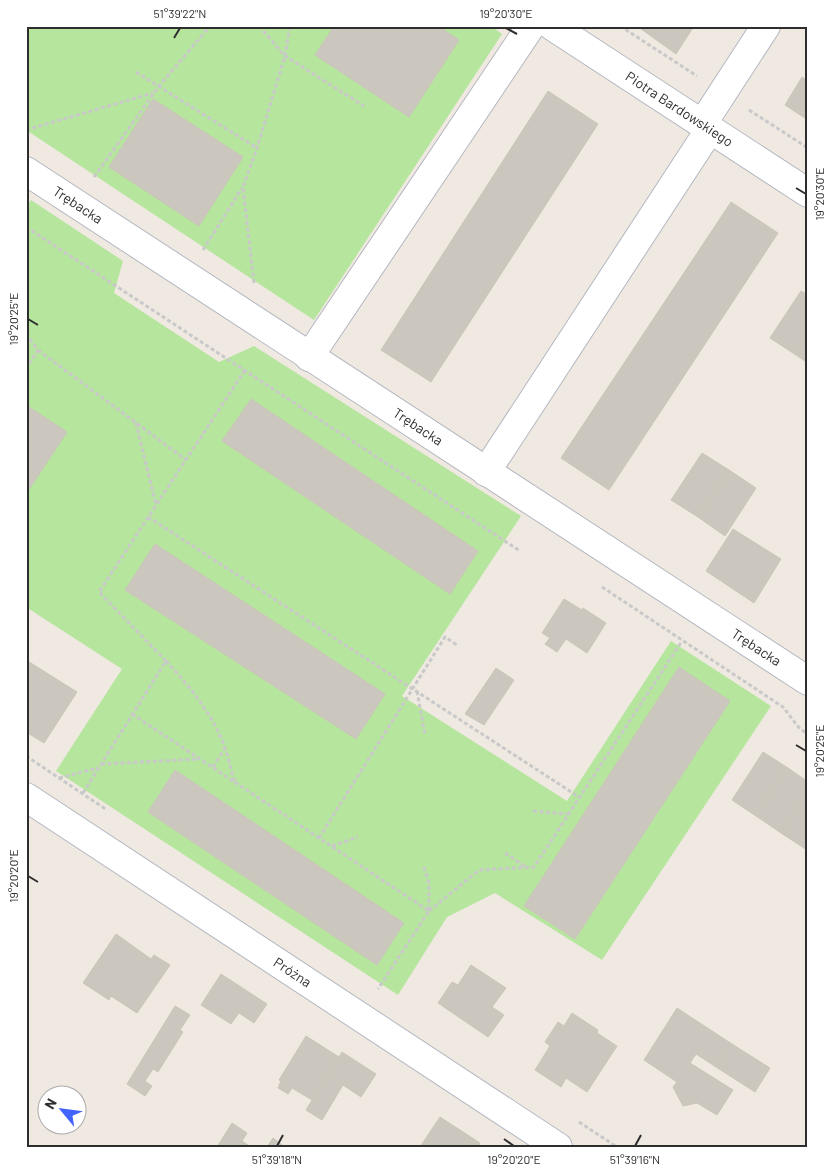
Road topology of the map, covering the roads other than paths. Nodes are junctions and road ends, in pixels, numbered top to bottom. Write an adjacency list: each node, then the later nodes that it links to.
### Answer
1 (531, 26): 7 (street)
2 (552, 26): 4 (street, Piotra Bardowskiego)
3 (766, 26): 4 (street)
4 (706, 126): 6 (street, Piotra Bardowskiego); 8 (street)
5 (26, 171): 7 (street, Trębacka)
6 (808, 193)
7 (310, 357): 8 (street, Trębacka)
8 (486, 472): 9 (street, Trębacka)
9 (808, 681)
10 (26, 797): 11 (street, Próżna)
11 (558, 1147)

